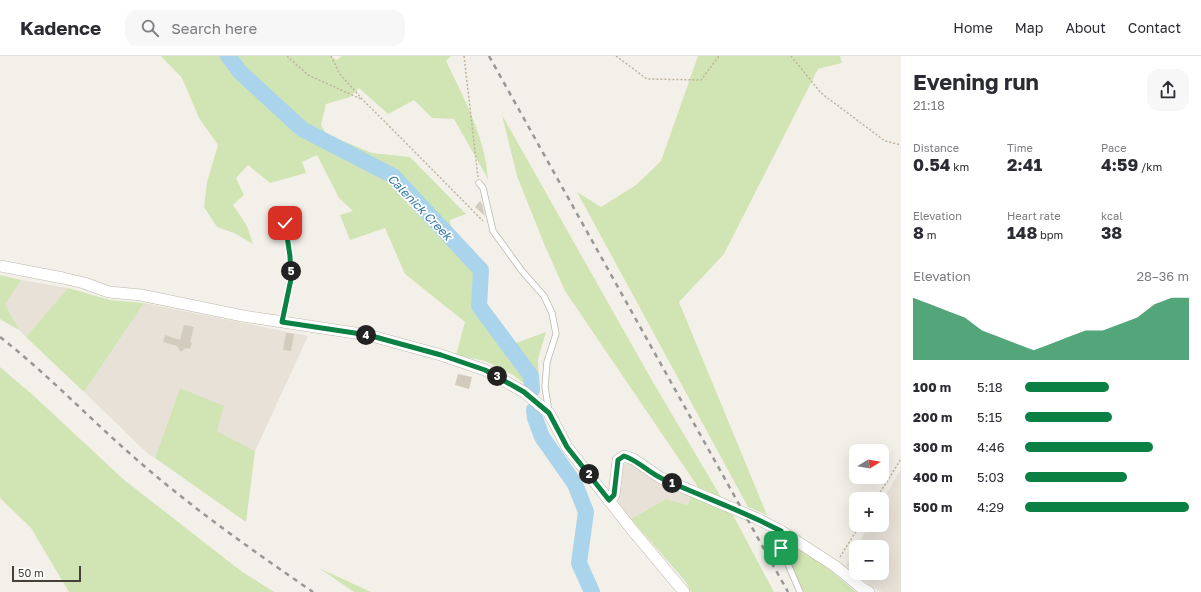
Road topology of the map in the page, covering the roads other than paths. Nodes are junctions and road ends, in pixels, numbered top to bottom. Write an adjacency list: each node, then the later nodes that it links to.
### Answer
1 (479, 183): 5 (lane)
2 (285, 223): 4 (lane)
3 (0, 266): 4 (street)
4 (282, 322): 5 (street)
5 (549, 413): 6 (street)
6 (609, 500): 7 (street); 8 (street)
7 (781, 531): 9 (lane); 10 (street)
8 (684, 592)
9 (800, 592)
10 (869, 592)

